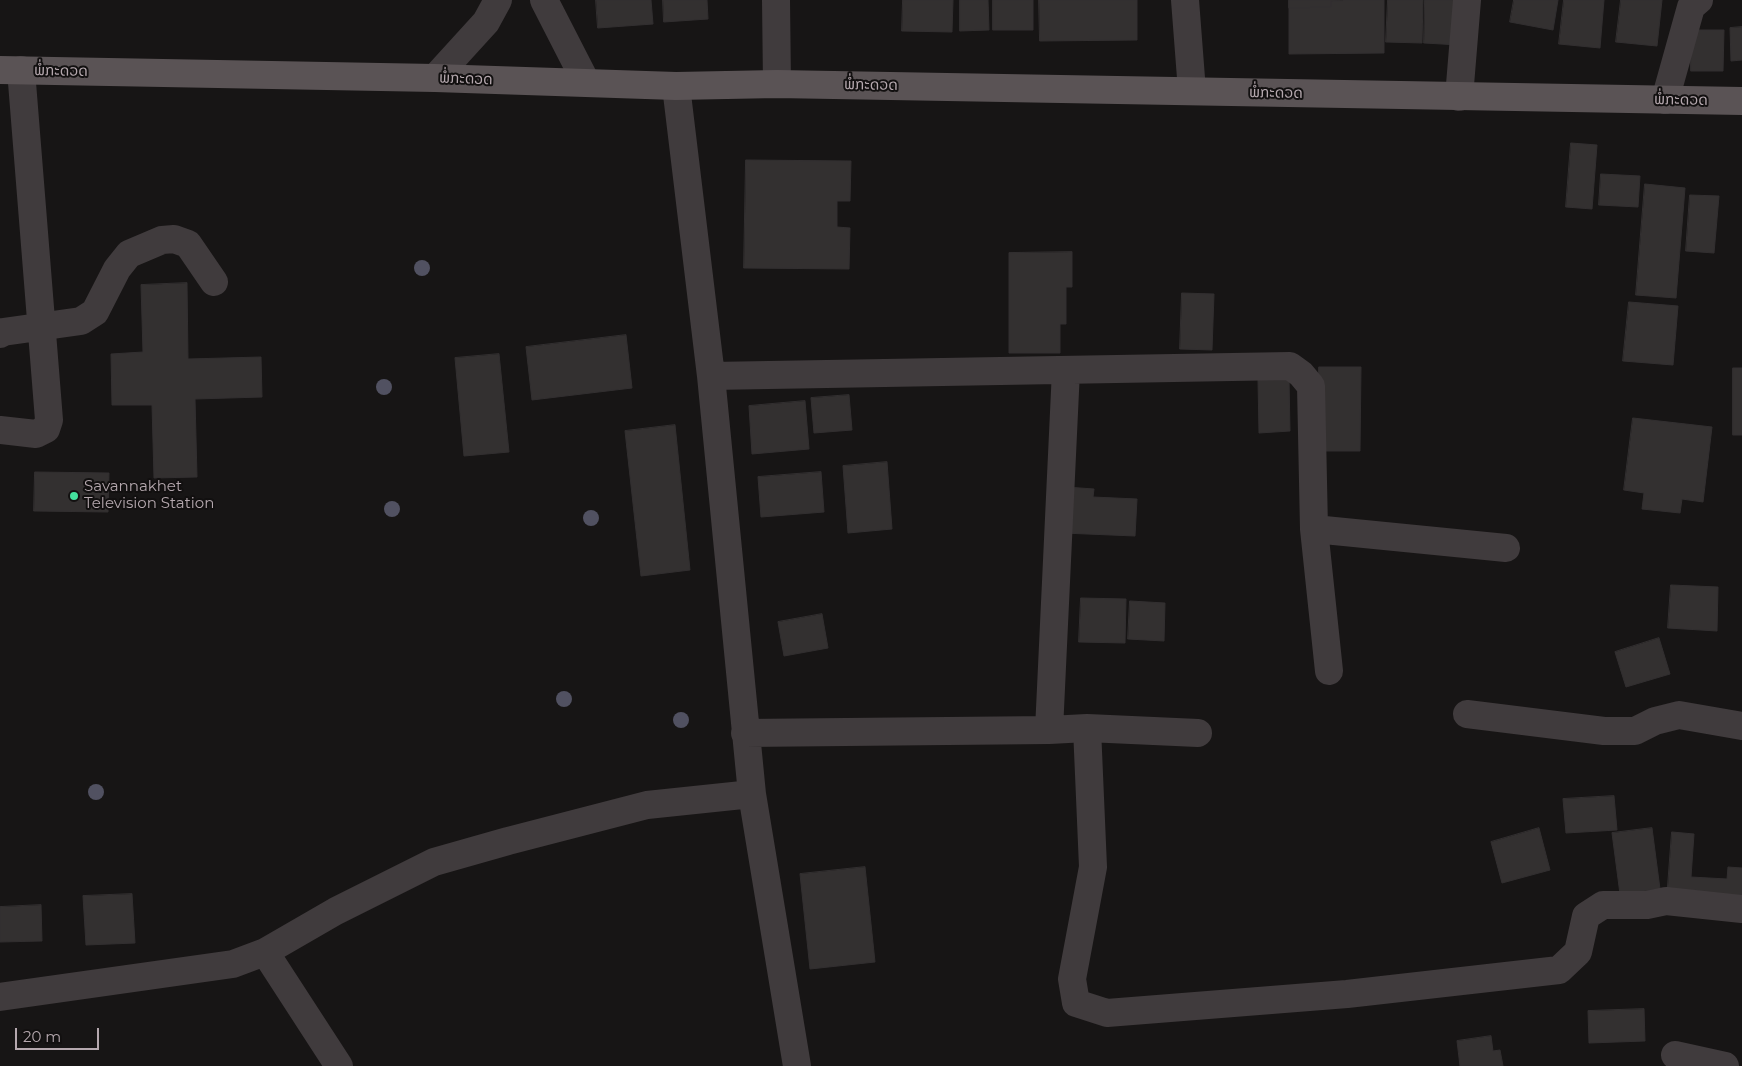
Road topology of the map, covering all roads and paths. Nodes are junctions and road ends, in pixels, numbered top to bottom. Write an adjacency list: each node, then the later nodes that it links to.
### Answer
1 (498, 0): 8 (street)
2 (544, 0): 9 (street)
3 (776, 0): 10 (street)
4 (1185, 0): 12 (street)
5 (1468, 0): 13 (street)
6 (1699, 0): 14 (street)
7 (10, 70): 8 (main road, ພໍ່ກະດວດ); 17 (street)
8 (435, 78): 9 (main road, ພໍ່ກະດວດ)
9 (586, 82): 11 (main road, ພໍ່ກະດວດ)
10 (777, 84): 11 (main road, ພໍ່ກະດວດ); 12 (main road, ພໍ່ກະດວດ)
11 (676, 86): 20 (street)
12 (1192, 91): 13 (main road, ພໍ່ກະດວດ)
13 (1459, 97): 14 (main road, ພໍ່ກະດວດ)
14 (1666, 100): 15 (main road, ພໍ່ກະດວດ)
15 (1742, 101)
16 (214, 282): 17 (street)
17 (41, 327): 18 (street); 21 (street)
18 (0, 334)
19 (1066, 370): 20 (street); 22 (street); 28 (street)
20 (711, 376): 29 (street)
21 (0, 430)
22 (1314, 529): 23 (street); 24 (street)
23 (1506, 548)
24 (1329, 671)
25 (1467, 714): 26 (street)
26 (1742, 726)
27 (1087, 728): 28 (street); 30 (street); 32 (street)
28 (1049, 730): 29 (street)
29 (745, 733): 31 (street)
30 (1198, 733)
31 (752, 794): 33 (street); 37 (street)
32 (1742, 909)
33 (265, 952): 34 (street); 36 (street)
34 (0, 997)
35 (1675, 1055): 38 (street)
36 (339, 1066)
37 (797, 1066)
38 (1725, 1066)

